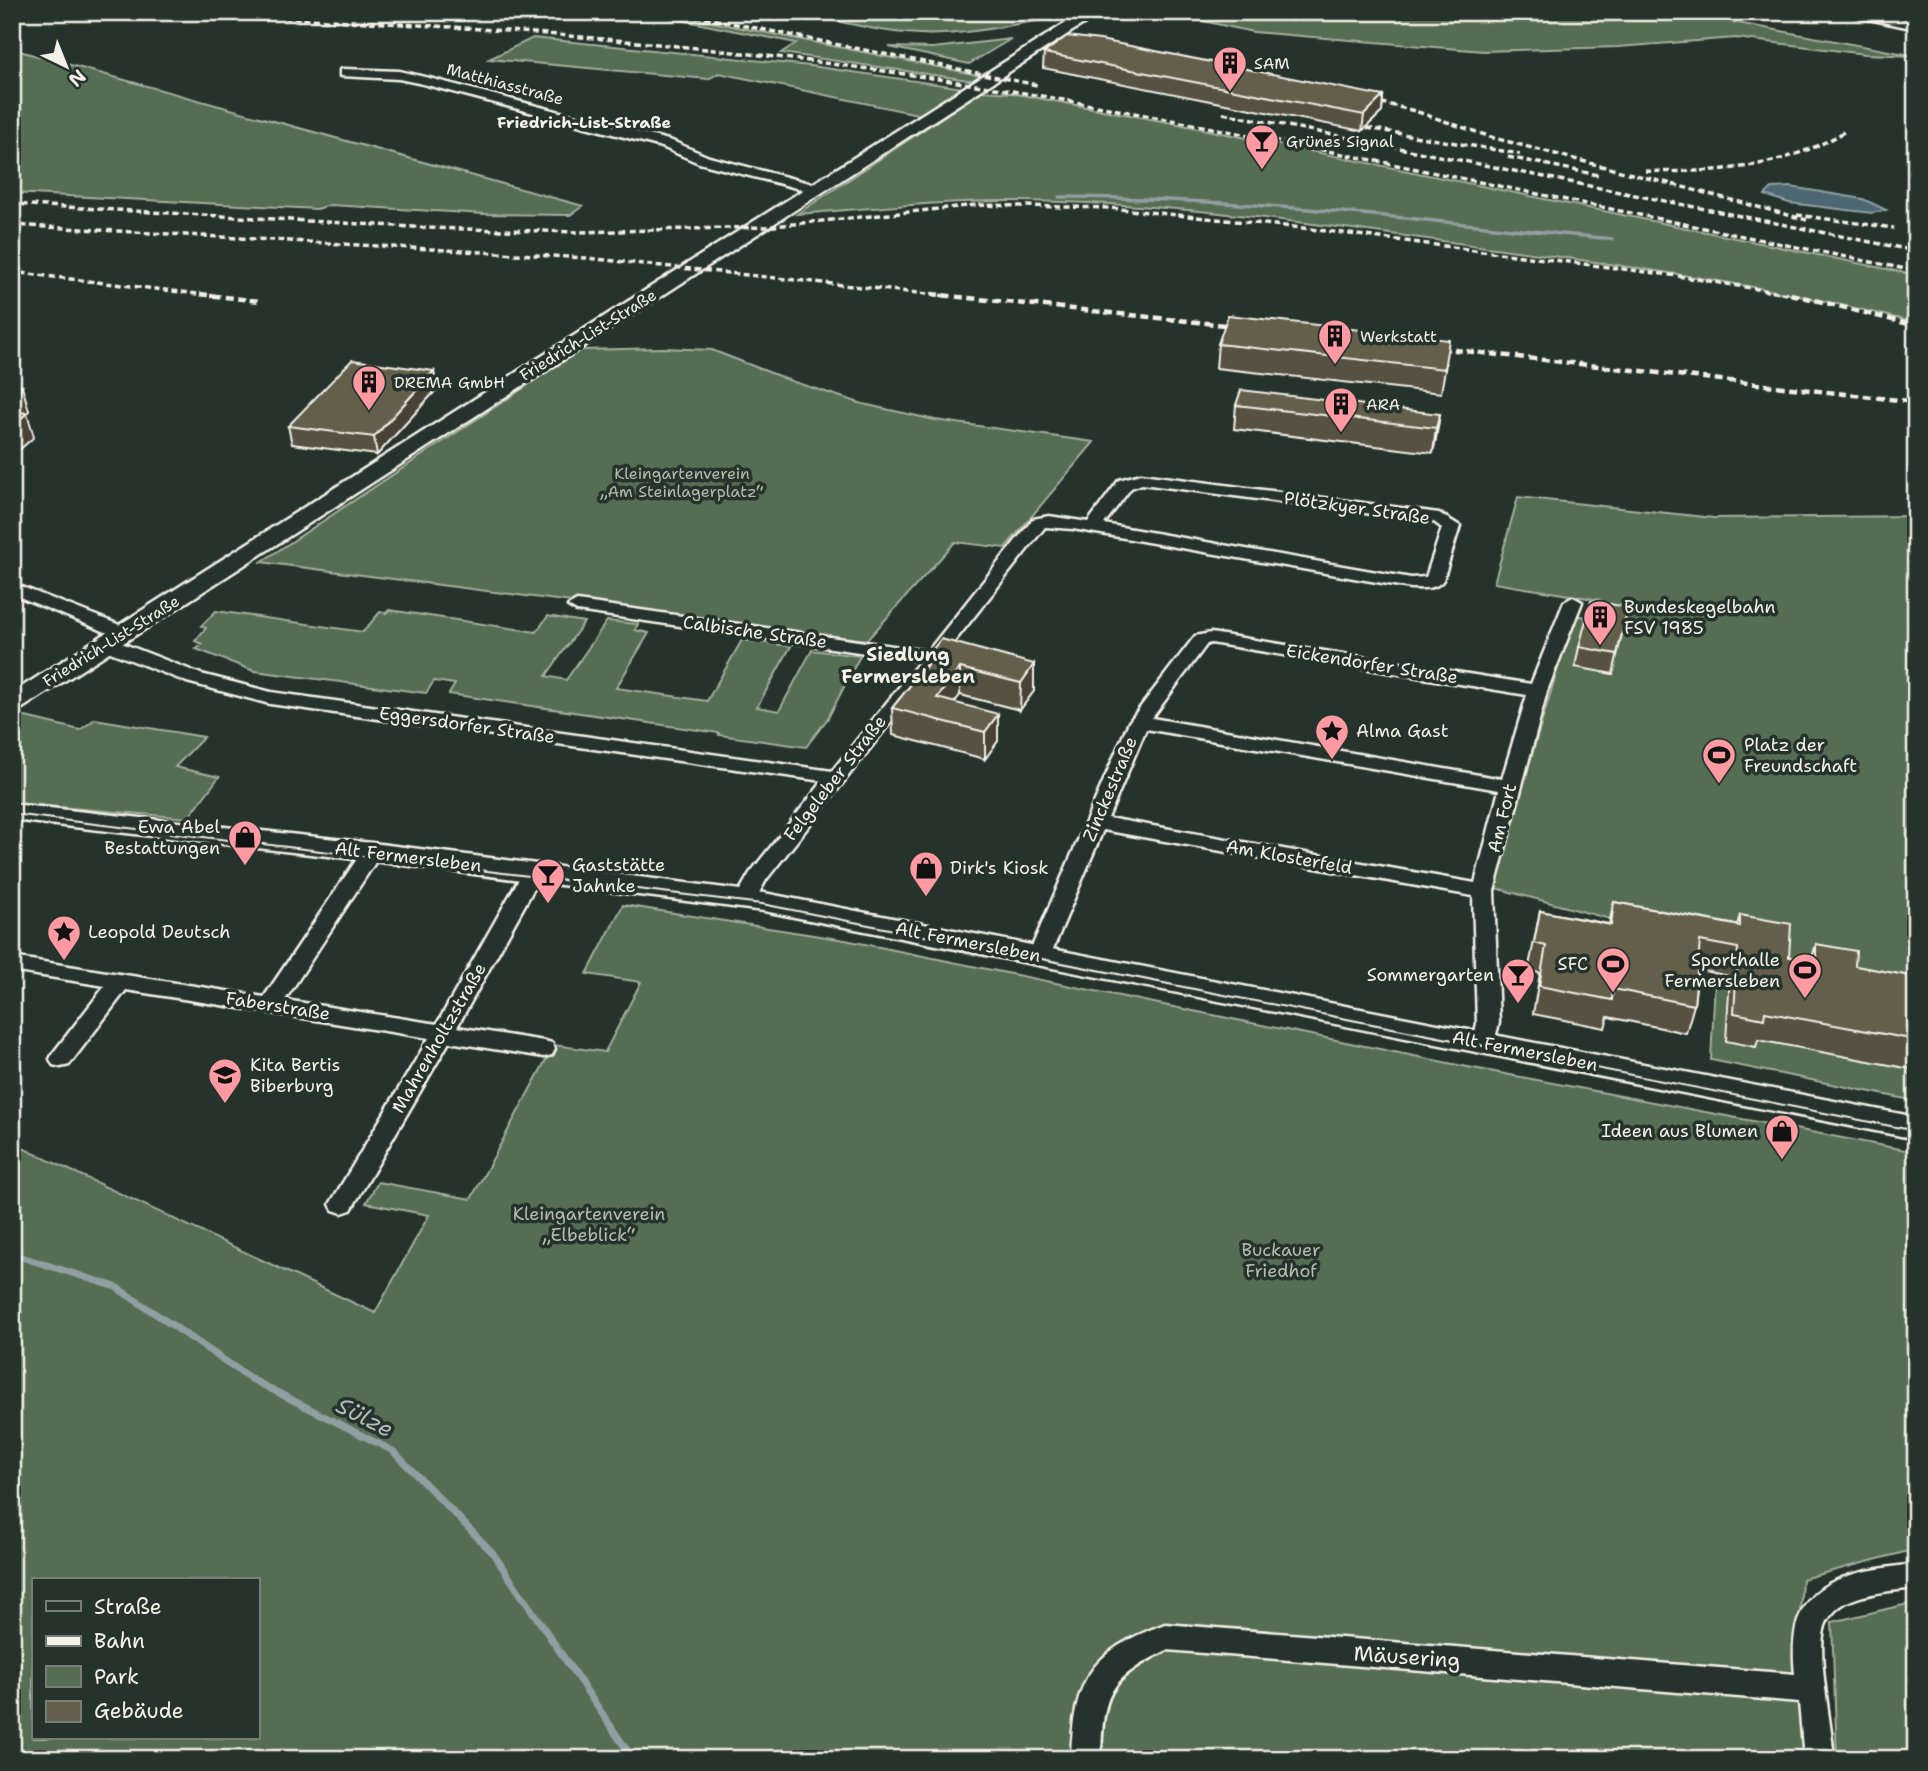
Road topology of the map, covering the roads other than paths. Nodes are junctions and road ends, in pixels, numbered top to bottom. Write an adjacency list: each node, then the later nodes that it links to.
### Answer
1 (1094, 12): 5 (street, Friedrich-List-Straße)
2 (1841, 12): 3 (street)
3 (1916, 26)
4 (344, 73): 5 (street, Matthiasstraße)
5 (816, 189): 11 (street, Friedrich-List-Straße)
6 (1073, 524): 7 (street, Plötzkyer Straße); 13 (street, Felgeleber Straße)
7 (1093, 527): 7 (street, Plötzkyer Straße)
8 (15, 592): 11 (street, Eggersdorfer Straße)
9 (1573, 601): 14 (street, Am Fort)
10 (577, 606): 13 (street, Calbische Straße)
11 (115, 638): 15 (street, Friedrich-List-Straße); 17 (street, Eggersdorfer Straße)
12 (1206, 638): 14 (street, Eickendorfer Straße); 16 (street, Zinckestraße)
13 (932, 657): 17 (street, Felgeleber Straße)
14 (1538, 691): 18 (street, Am Fort)
15 (12, 704)
16 (1139, 722): 18 (street); 20 (street, Zinckestraße)
17 (835, 777): 24 (street, Felgeleber Straße)
18 (1510, 786): 23 (street, Am Fort)
19 (12, 812): 21 (street, Alt Fermersleben)
20 (1096, 822): 23 (street, Am Klosterfeld); 25 (street, Zinckestraße)
21 (372, 852): 22 (street, Alt Fermersleben); 28 (street)
22 (533, 872): 24 (street, Alt Fermersleben); 29 (street, Mahrenholtzstraße)
23 (1483, 891): 30 (street, Am Fort)
24 (746, 899): 25 (street, Alt Fermersleben)
25 (1039, 956): 30 (street, Alt Fermersleben)
26 (12, 964): 27 (street, Faberstraße)
27 (121, 981): 28 (street, Faberstraße); 32 (street)
28 (270, 1005): 29 (street, Faberstraße)
29 (443, 1033): 31 (street, Faberstraße); 34 (street, Mahrenholtzstraße)
30 (1484, 1043): 33 (street, Alt Fermersleben)
31 (544, 1049)
32 (61, 1059)
33 (1916, 1128)
34 (342, 1203)
35 (1916, 1576): 36 (street)
36 (1810, 1689): 37 (street, Mäusering); 38 (street)
37 (1086, 1759)
38 (1819, 1759)

